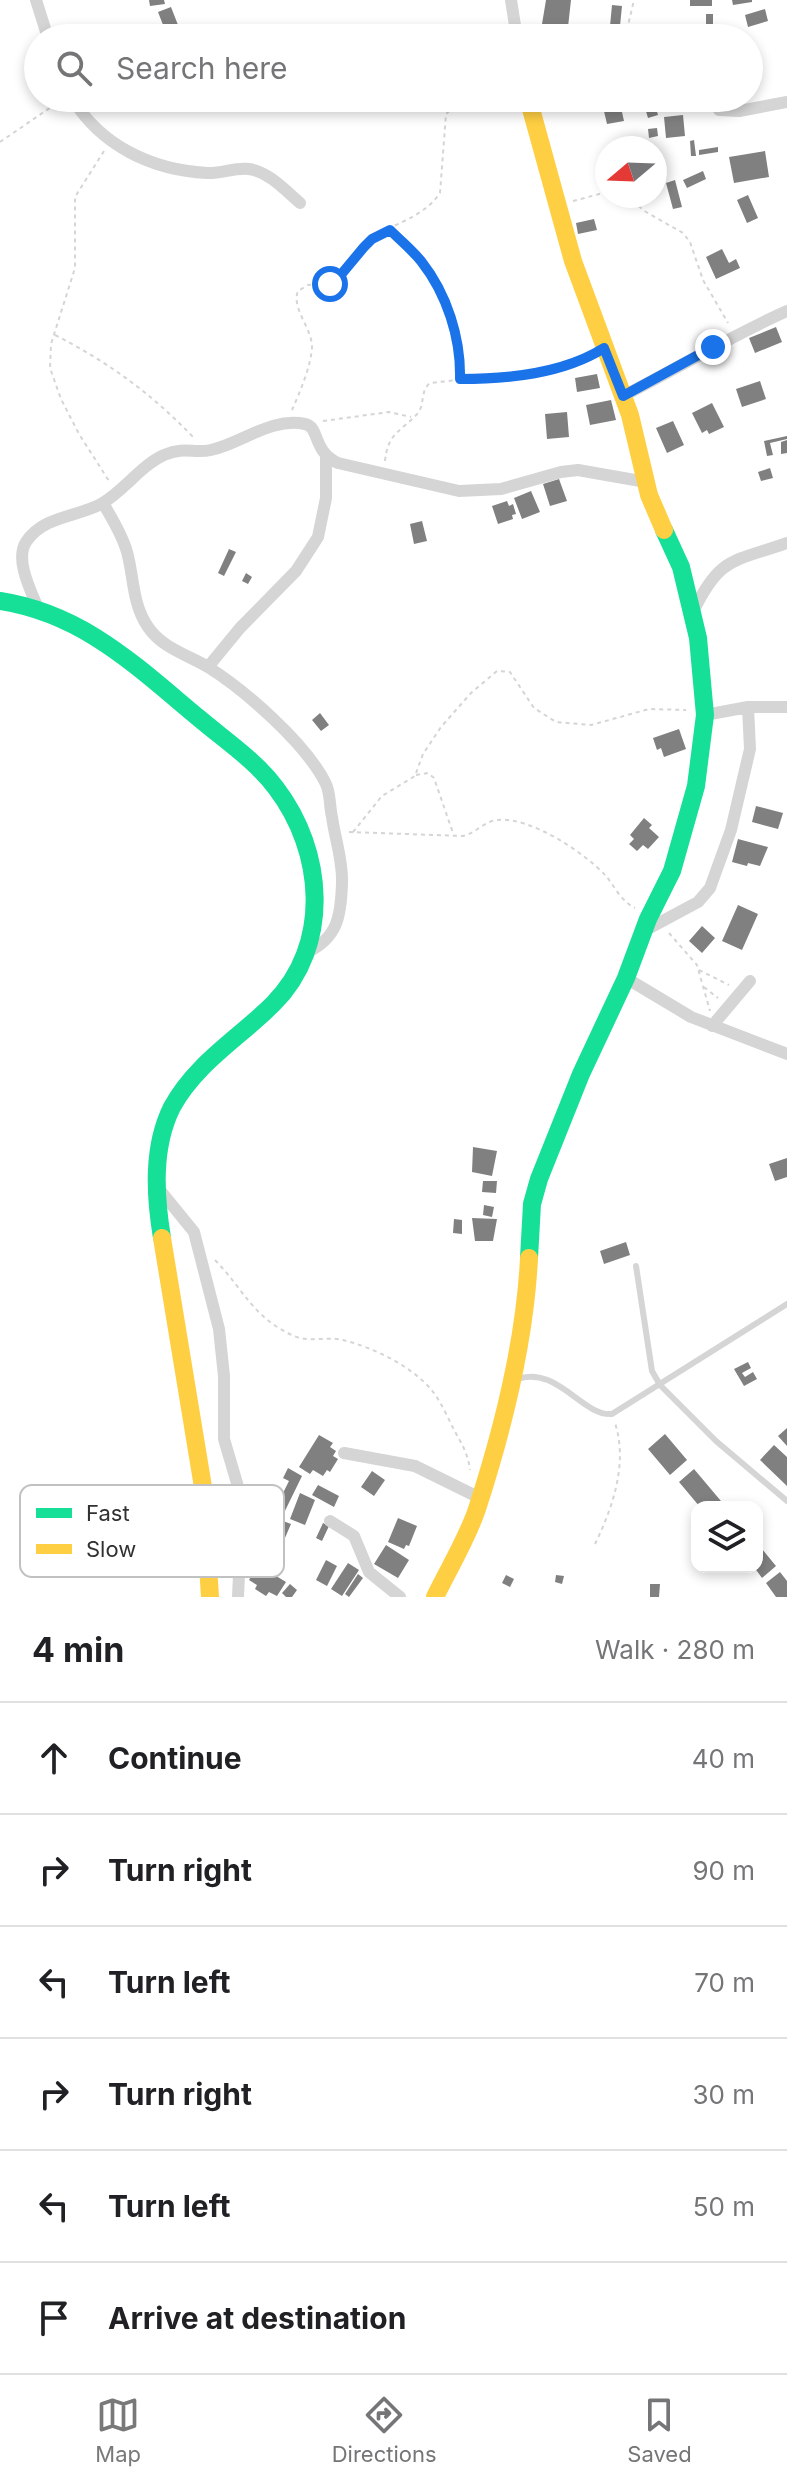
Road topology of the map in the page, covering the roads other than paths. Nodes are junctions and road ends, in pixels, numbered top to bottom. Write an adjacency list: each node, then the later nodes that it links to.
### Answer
1 (36, 0): 3 (street)
2 (511, 0): 4 (street)
3 (44, 24)
4 (515, 24)
5 (787, 102): 6 (street)
6 (763, 106)
7 (81, 112): 9 (street)
8 (532, 112): 11 (main road)
9 (300, 203)
10 (787, 311): 11 (street)
11 (623, 396): 13 (main road)
12 (326, 458): 13 (street); 14 (street); 19 (street)
13 (646, 482): 18 (main road)
14 (103, 503): 17 (street); 19 (street)
15 (787, 543): 18 (street)
16 (0, 601): 17 (main road)
17 (37, 606): 24 (main road)
18 (693, 612): 22 (main road)
19 (208, 667): 24 (street)
20 (748, 707): 21 (street); 22 (street); 23 (street)
21 (787, 707)
22 (704, 712): 23 (main road)
23 (650, 924): 25 (main road)
24 (306, 953): 29 (main road)
25 (626, 978): 27 (street); 32 (main road)
26 (750, 981): 27 (street)
27 (713, 1024): 28 (street)
28 (787, 1054)
29 (157, 1187): 35 (main road); 36 (street)
30 (636, 1266): 33 (lane)
31 (787, 1304): 33 (lane)
32 (511, 1381): 33 (lane); 37 (main road)
33 (660, 1385): 38 (lane)
34 (344, 1453): 37 (street)
35 (203, 1485)
36 (238, 1485)
37 (476, 1496): 43 (main road)
38 (787, 1501)
39 (330, 1521): 42 (street)
40 (239, 1577): 41 (street)
41 (238, 1597)
42 (400, 1597)
43 (435, 1597)

